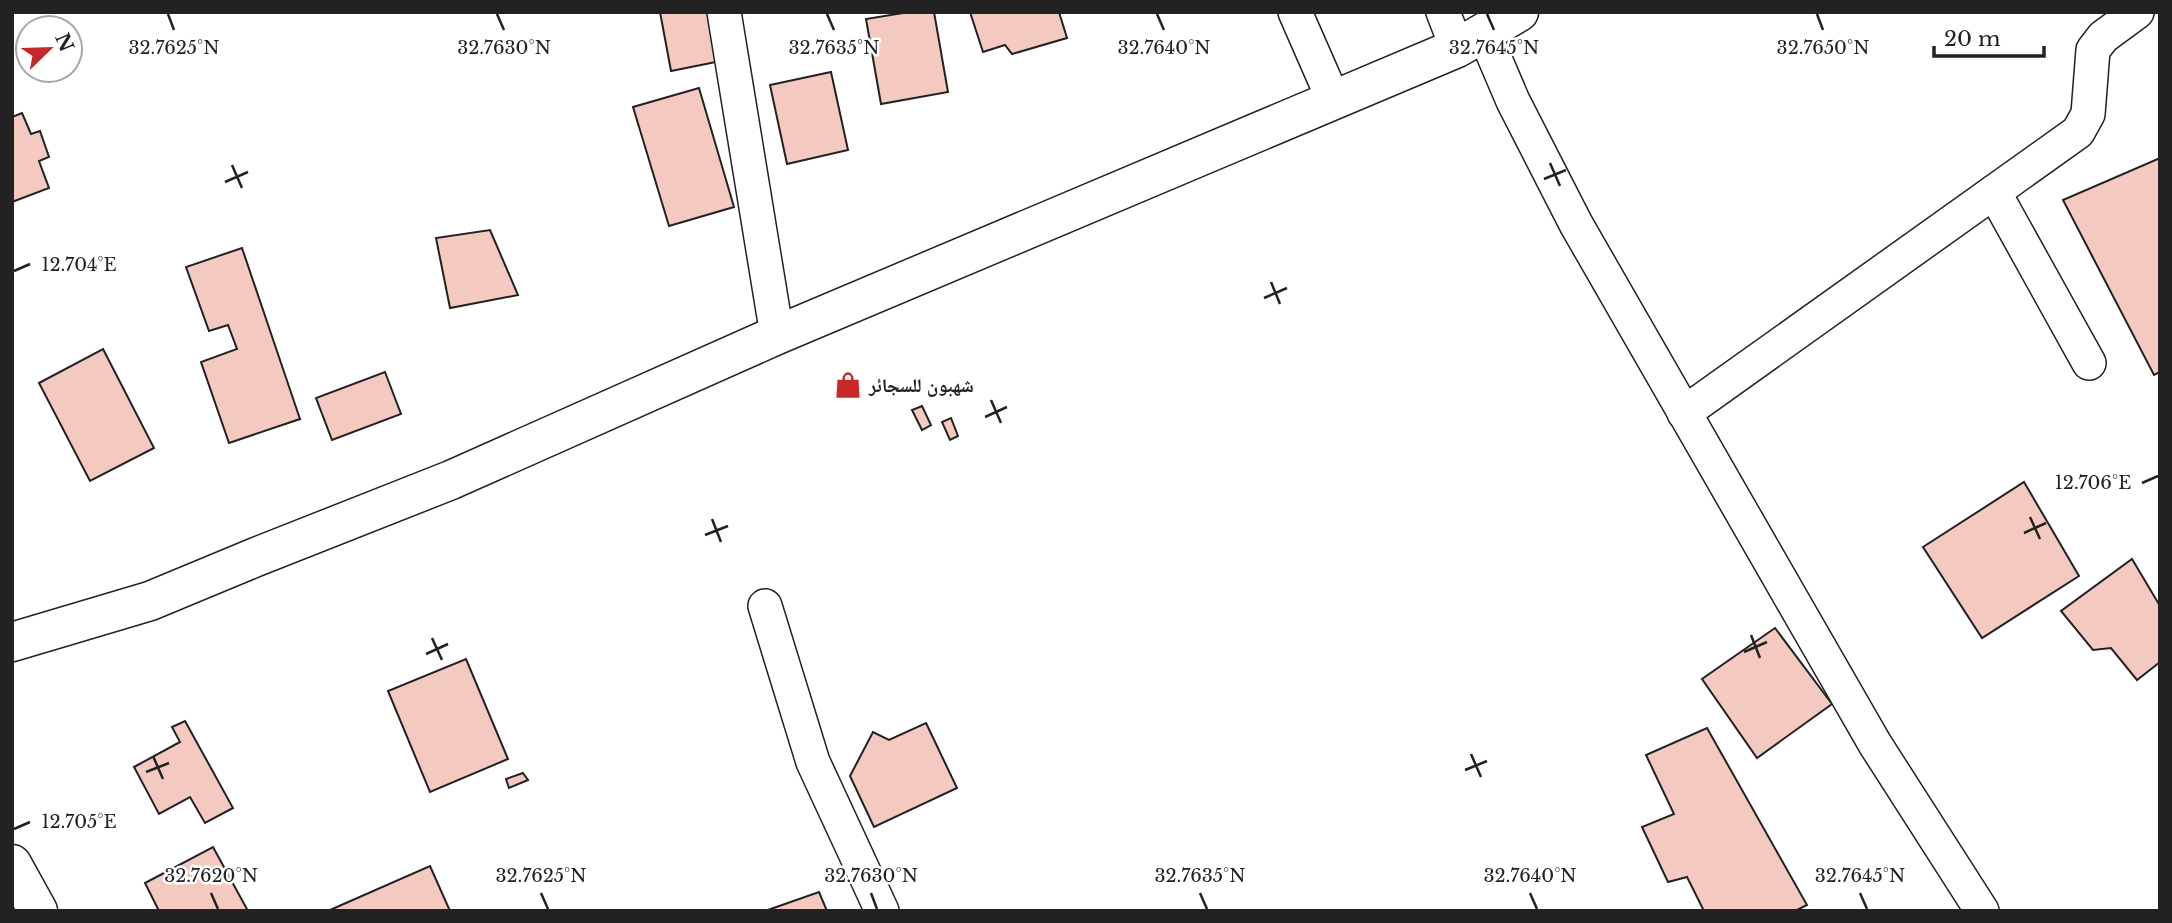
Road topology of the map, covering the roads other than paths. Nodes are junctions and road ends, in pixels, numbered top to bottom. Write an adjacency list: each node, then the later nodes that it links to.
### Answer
1 (723, 12): 9 (street)
2 (1295, 12): 7 (street)
3 (1443, 12): 6 (street)
4 (1519, 12): 6 (street)
5 (2137, 12): 8 (street)
6 (1471, 41): 7 (street); 11 (street)
7 (1334, 101): 9 (street)
8 (1994, 192): 10 (street); 11 (street)
9 (777, 335): 13 (street)
10 (2089, 363)
11 (1684, 413): 17 (street)
12 (765, 606): 16 (street)
13 (12, 642)
14 (12, 864): 15 (street)
15 (38, 911)
16 (882, 911)
17 (1982, 911)

